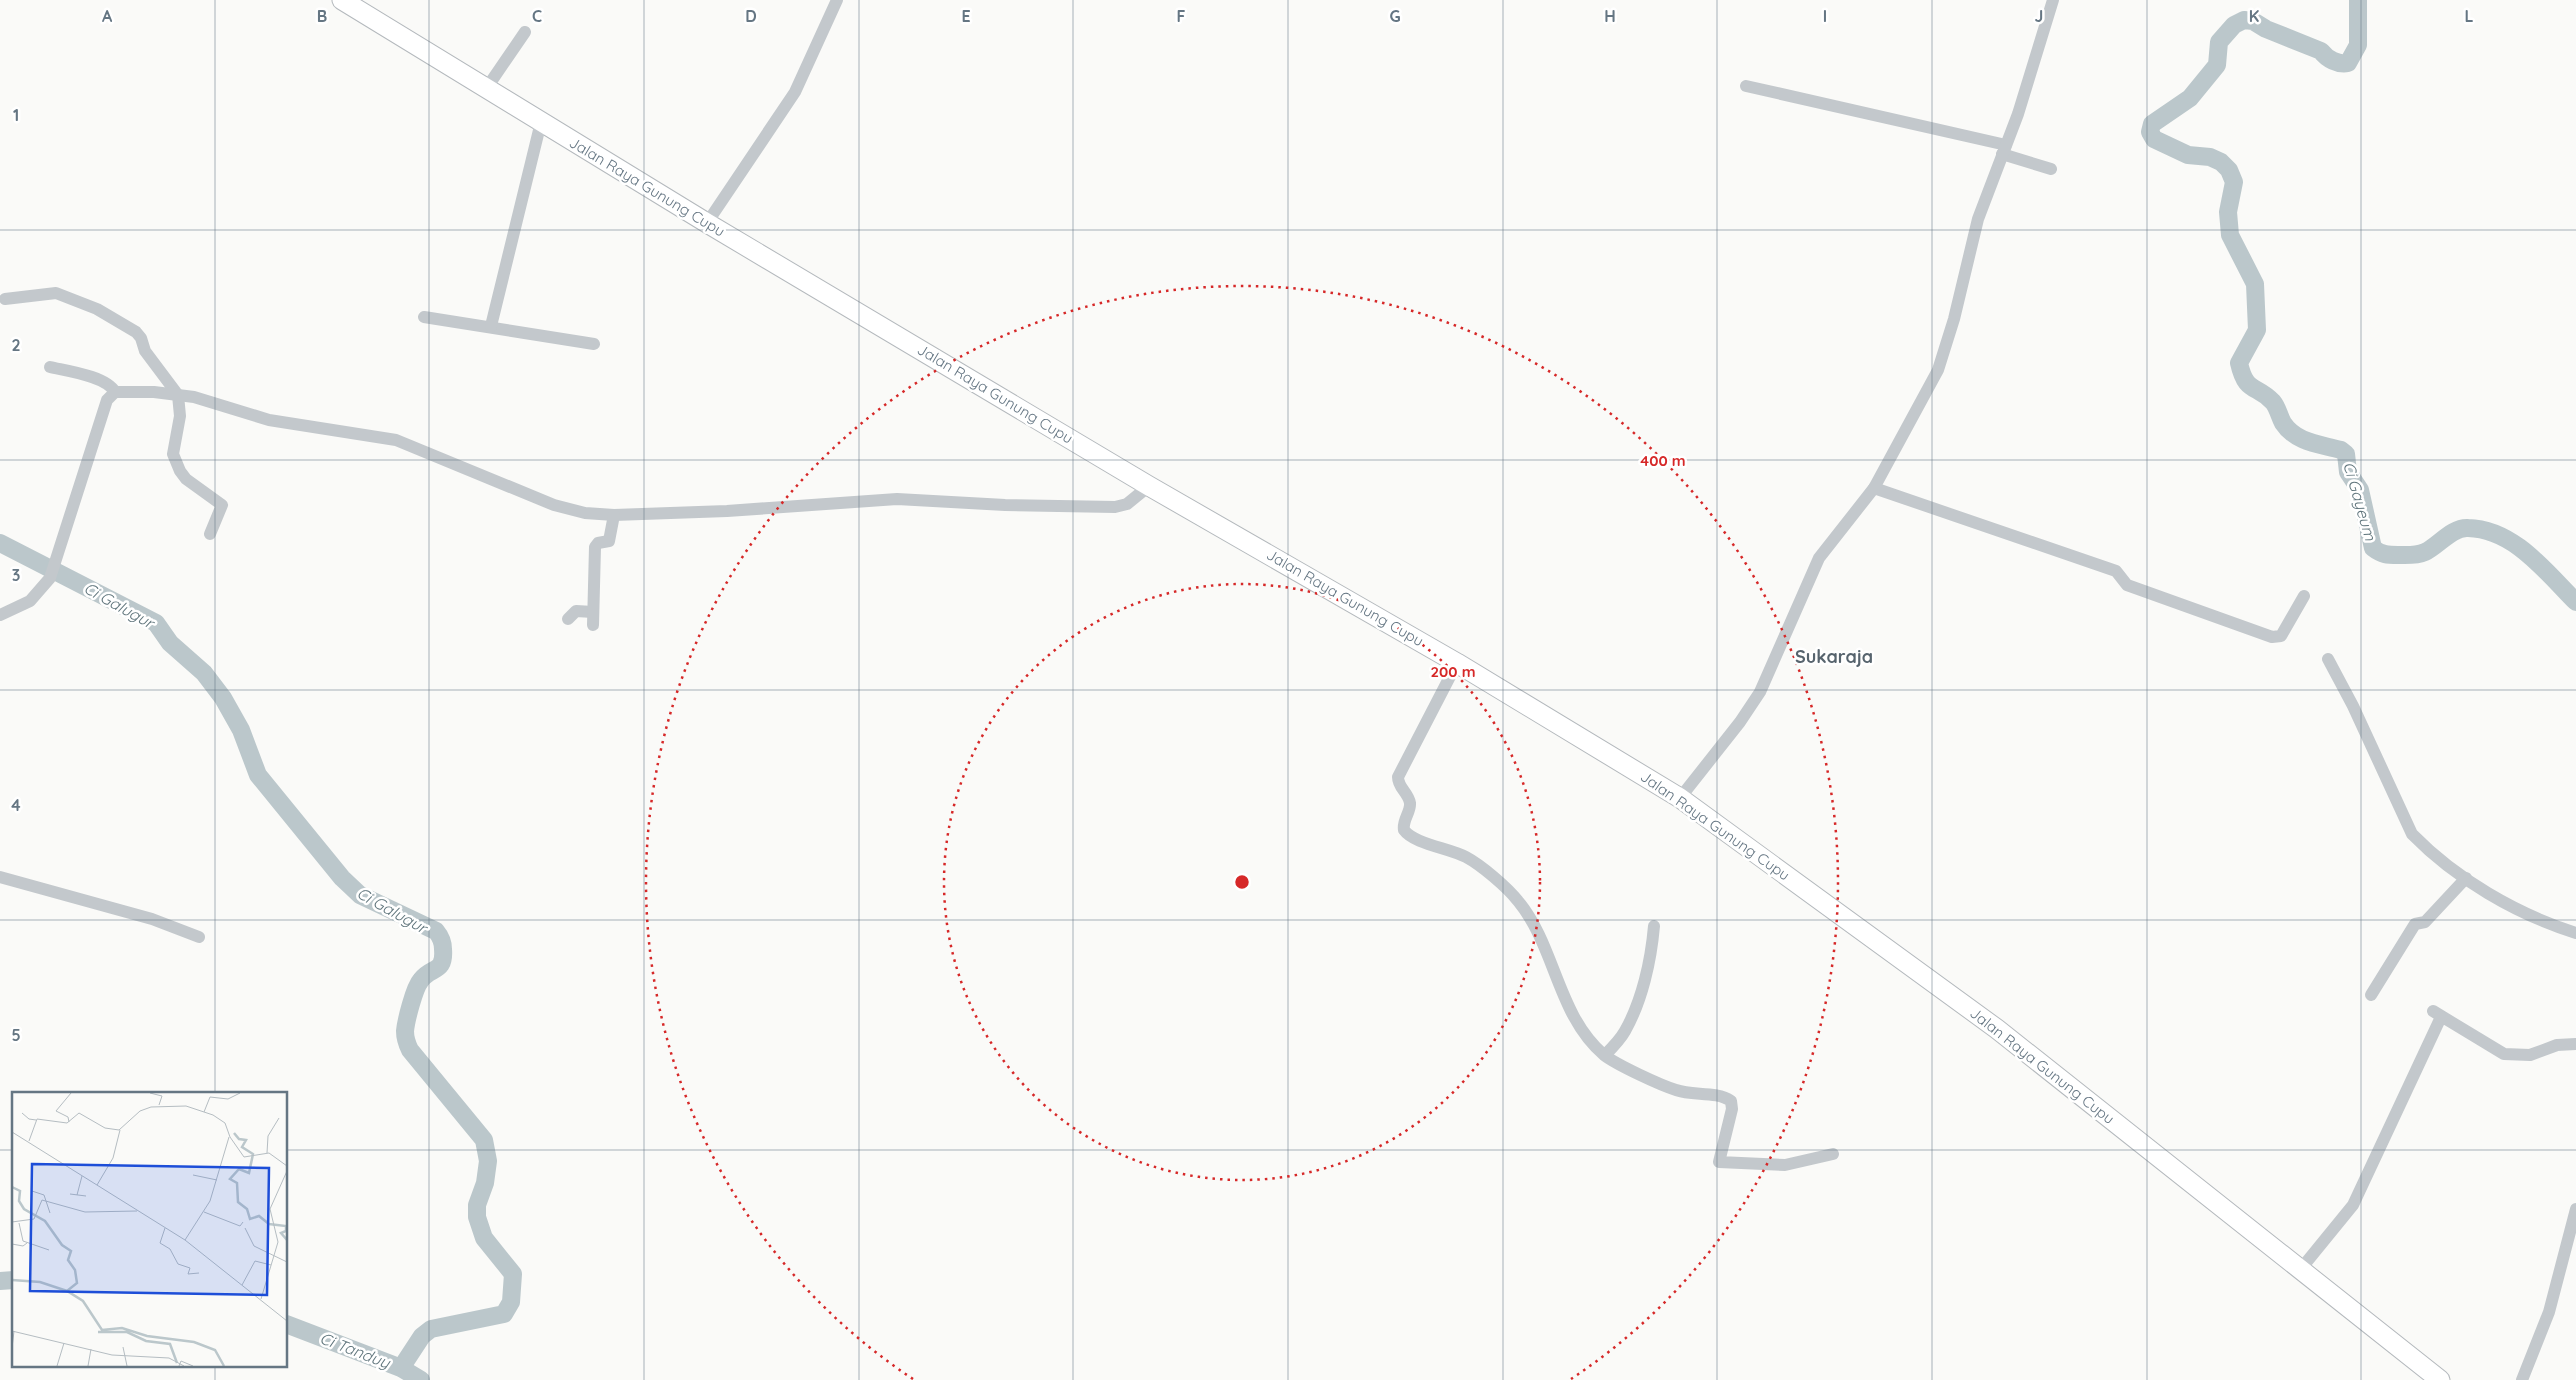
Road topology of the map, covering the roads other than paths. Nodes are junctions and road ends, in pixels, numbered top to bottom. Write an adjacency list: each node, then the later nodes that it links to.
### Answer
1 (342, 0): 6 (highway, Jalan Raya Gunung Cupu)
2 (837, 0): 10 (street)
3 (2053, 0): 8 (street)
4 (525, 32): 6 (street)
5 (1746, 86): 8 (street)
6 (486, 89): 7 (highway, Jalan Raya Gunung Cupu)
7 (541, 122): 10 (highway, Jalan Raya Gunung Cupu); 13 (street)
8 (2004, 150): 9 (street); 19 (street)
9 (2051, 170)
10 (707, 223): 18 (highway, Jalan Raya Gunung Cupu)
11 (5, 299): 17 (street)
12 (424, 317): 13 (street)
13 (491, 326): 14 (street)
14 (594, 344)
15 (50, 367): 16 (street)
16 (115, 392): 17 (street); 23 (street)
17 (178, 395): 20 (street); 21 (street)
18 (1149, 486): 20 (street); 26 (highway, Jalan Raya Gunung Cupu)
19 (1874, 488): 22 (street); 27 (street)
20 (614, 515): 24 (street)
21 (210, 534)
22 (2304, 596)
23 (0, 614)
24 (568, 619)
25 (2328, 659): 29 (street)
26 (1457, 663): 27 (highway, Jalan Raya Gunung Cupu); 35 (street)
27 (1680, 798): 38 (highway, Jalan Raya Gunung Cupu)
28 (0, 877): 32 (street)
29 (2466, 878): 31 (street); 33 (street)
30 (1654, 926): 35 (street)
31 (2576, 933)
32 (199, 937)
33 (2371, 995)
34 (2576, 1044): 38 (street)
35 (1605, 1055): 36 (street)
36 (1833, 1154)
37 (2576, 1209): 40 (street)
38 (2300, 1270): 39 (highway, Jalan Raya Gunung Cupu)
39 (2440, 1380)
40 (2522, 1380)

